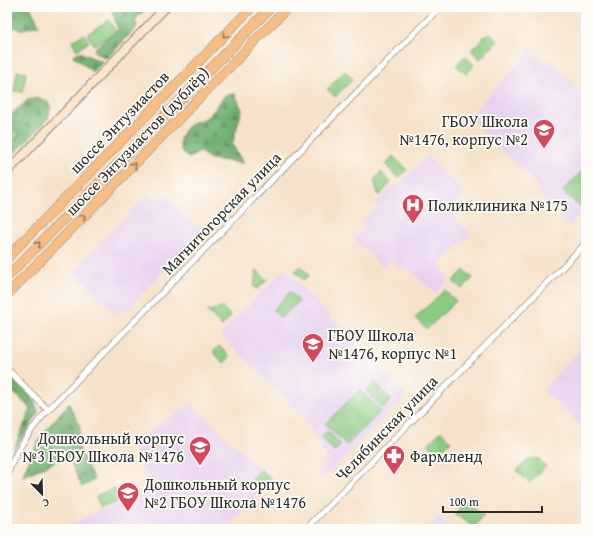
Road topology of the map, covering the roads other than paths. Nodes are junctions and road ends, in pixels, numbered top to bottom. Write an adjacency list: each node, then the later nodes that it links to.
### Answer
1 (166, 7): 6 (street)
2 (252, 7): 8 (main road, шоссе Энтузиастов, one-way to 8)
3 (271, 7): 9 (main road, шоссе Энтузиастов, one-way to 3)
4 (288, 7): 10 (main road, шоссе Энтузиастов (дублёр), one-way to 4)
5 (440, 7): 12 (street, Магнитогорская улица)
6 (7, 172)
7 (586, 243): 14 (street, Челябинская улица)
8 (7, 258)
9 (8, 272)
10 (7, 295)
11 (7, 369): 12 (street)
12 (48, 410): 13 (street, Магнитогорская улица)
13 (7, 476)
14 (306, 529)

